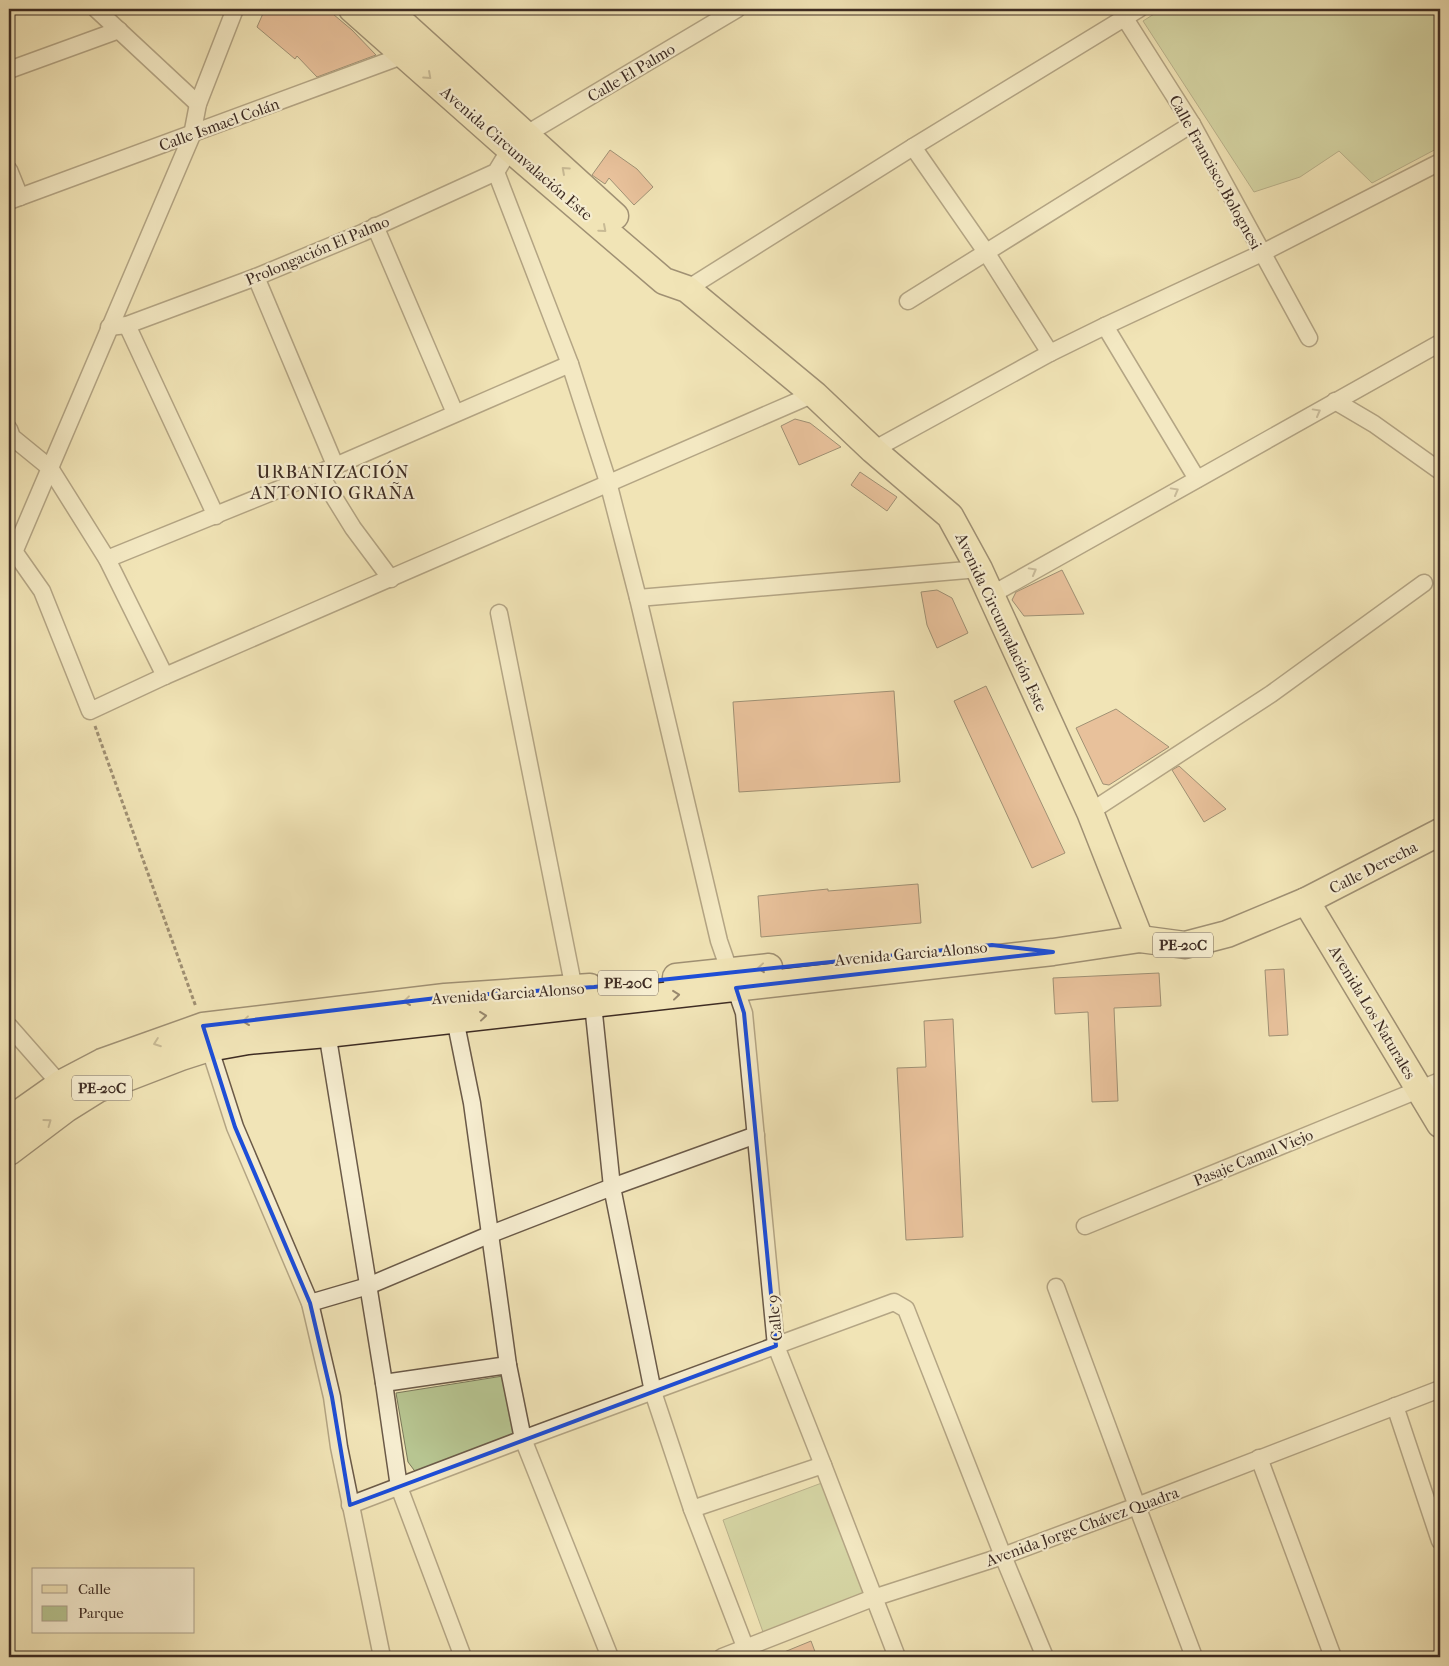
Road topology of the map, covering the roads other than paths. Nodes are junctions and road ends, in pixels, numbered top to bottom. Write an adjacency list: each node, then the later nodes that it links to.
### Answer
1 (96, 9): 8 (street)
2 (235, 9): 12 (street)
3 (352, 9): 10 (main road, Avenida Circunvalación Este)
4 (387, 9): 9 (main road, Avenida Circunvalación Este)
5 (737, 9): 15 (street, Calle El Palmo)
6 (1140, 9): 7 (street)
7 (1121, 13): 13 (street, Calle Francisco Bolognesi); 16 (street)
8 (119, 30): 11 (street); 12 (street)
9 (429, 46): 10 (street, Calle Ismael Colán); 15 (main road, Avenida Circunvalación Este)
10 (405, 55): 14 (street, Calle Ismael Colán); 15 (main road, Avenida Circunvalación Este, one-way to 15)
11 (9, 70)
12 (198, 104): 14 (street)
13 (1192, 124): 22 (street); 23 (street, Calle Francisco Bolognesi)
14 (192, 135): 20 (street, Calle Ismael Colán); 29 (street)
15 (518, 142): 19 (street); 25 (main road, Avenida Circunvalación Este)
16 (913, 146): 22 (street); 25 (street)
17 (1440, 162): 23 (street)
18 (9, 170): 20 (street)
19 (496, 172): 21 (street, Prolongación El Palmo); 33 (street, Calle 9)
20 (14, 200)
21 (375, 226): 24 (street, Prolongación El Palmo); 36 (street)
22 (986, 252): 26 (street); 32 (street)
23 (1262, 253): 28 (street); 30 (street, Calle Francisco Bolognesi)
24 (256, 277): 27 (street, Prolongación El Palmo); 39 (street)
25 (686, 290): 34 (main road, Avenida Circunvalación Este)
26 (908, 301)
27 (127, 325): 29 (street, Prolongación El Palmo); 45 (street)
28 (1105, 326): 32 (street); 43 (street)
29 (109, 327): 40 (street)
30 (1309, 338)
31 (1440, 343): 35 (street)
32 (1050, 353): 38 (street)
33 (570, 364): 36 (street); 44 (street, Calle 9)
34 (814, 394): 38 (main road, Avenida Circunvalación Este); 44 (street)
35 (1335, 401): 41 (street); 43 (street, one-way to 35)
36 (455, 413): 39 (street)
37 (9, 429): 40 (street)
38 (873, 450): 48 (main road, Avenida Circunvalación Este)
39 (335, 465): 42 (street)
40 (50, 468): 46 (street); 47 (street)
41 (1440, 471)
42 (319, 473): 45 (street); 49 (street)
43 (1197, 479): 51 (street, one-way to 43)
44 (608, 482): 49 (street); 52 (street, Calle 9)
45 (216, 516): 47 (street)
46 (12, 547): 54 (street)
47 (107, 558): 54 (street)
48 (979, 569): 51 (main road, Avenida Circunvalación Este); 52 (street)
49 (391, 579): 54 (street)
50 (1424, 583): 55 (street)
51 (991, 595): 55 (main road, Avenida Circunvalación Este)
52 (638, 598): 59 (street, Calle 9)
53 (499, 613): 60 (street)
54 (165, 676)
55 (1090, 812): 58 (main road, Avenida Circunvalación Este)
56 (1440, 832): 57 (main road, Calle Derecha / PE-20C)
57 (1306, 901): 58 (main road, Avenida Garcia Alonso / PE-20C); 66 (main road, Avenida Los Naturales)
58 (1140, 939): 59 (main road, Avenida Garcia Alonso / PE-20C)
59 (733, 979): 60 (main road, Avenida Garcia Alonso / PE-20C); 69 (street, Calle 9)
60 (584, 996): 61 (main road, Avenida Garcia Alonso / PE-20C); 71 (street)
61 (450, 1008): 62 (main road, Avenida Garcia Alonso / PE-20C); 73 (street)
62 (326, 1023): 64 (main road, Avenida Garcia Alonso / PE-20C); 74 (street)
63 (9, 1026): 65 (street)
64 (206, 1037): 65 (main road, PE-20C, one-way to 65); 70 (main road, PE-20C, one-way to 64); 76 (street)
65 (60, 1084): 67 (main road, PE-20C)
66 (1430, 1085): 68 (main road, Avenida Los Naturales); 72 (street, Pasaje Camal Viejo)
67 (9, 1120)
68 (1440, 1124)
69 (756, 1135): 71 (street); 77 (street, Calle 9)
70 (9, 1152)
71 (612, 1187): 73 (street); 81 (street)
72 (1086, 1226)
73 (490, 1234): 74 (street); 78 (street)
74 (368, 1286): 76 (street); 79 (street)
75 (1056, 1287): 88 (street)
76 (310, 1303): 87 (street)
77 (776, 1346): 81 (street); 85 (street, Calle 9); 91 (street)
78 (508, 1365): 79 (street); 83 (street)
79 (384, 1384): 86 (street)
80 (1440, 1389): 82 (street, Avenida Jorge Chávez Quadra)
81 (653, 1392): 83 (street); 89 (street)
82 (1395, 1406): 84 (street, Avenida Jorge Chávez Quadra); 90 (street)
83 (523, 1439): 86 (street); 96 (street)
84 (1259, 1458): 88 (street, Avenida Jorge Chávez Quadra); 101 (street)
85 (823, 1464): 89 (street); 92 (street, Calle 9)
86 (399, 1487): 87 (street); 95 (street)
87 (350, 1506): 94 (street)
88 (1137, 1506): 91 (street, Avenida Jorge Chávez Quadra); 100 (street)
89 (692, 1509): 93 (street)
90 (1440, 1541)
91 (1003, 1556): 92 (street, Avenida Jorge Chávez Quadra); 99 (street)
92 (873, 1598): 93 (street, Avenida Jorge Chávez Quadra); 98 (street, Calle 9)
93 (748, 1653): 97 (street, Avenida Jorge Chávez Quadra)
94 (382, 1657)
95 (463, 1657)
96 (610, 1657)
97 (722, 1657)
98 (897, 1657)
99 (1045, 1657)
100 (1194, 1657)
101 (1333, 1657)

